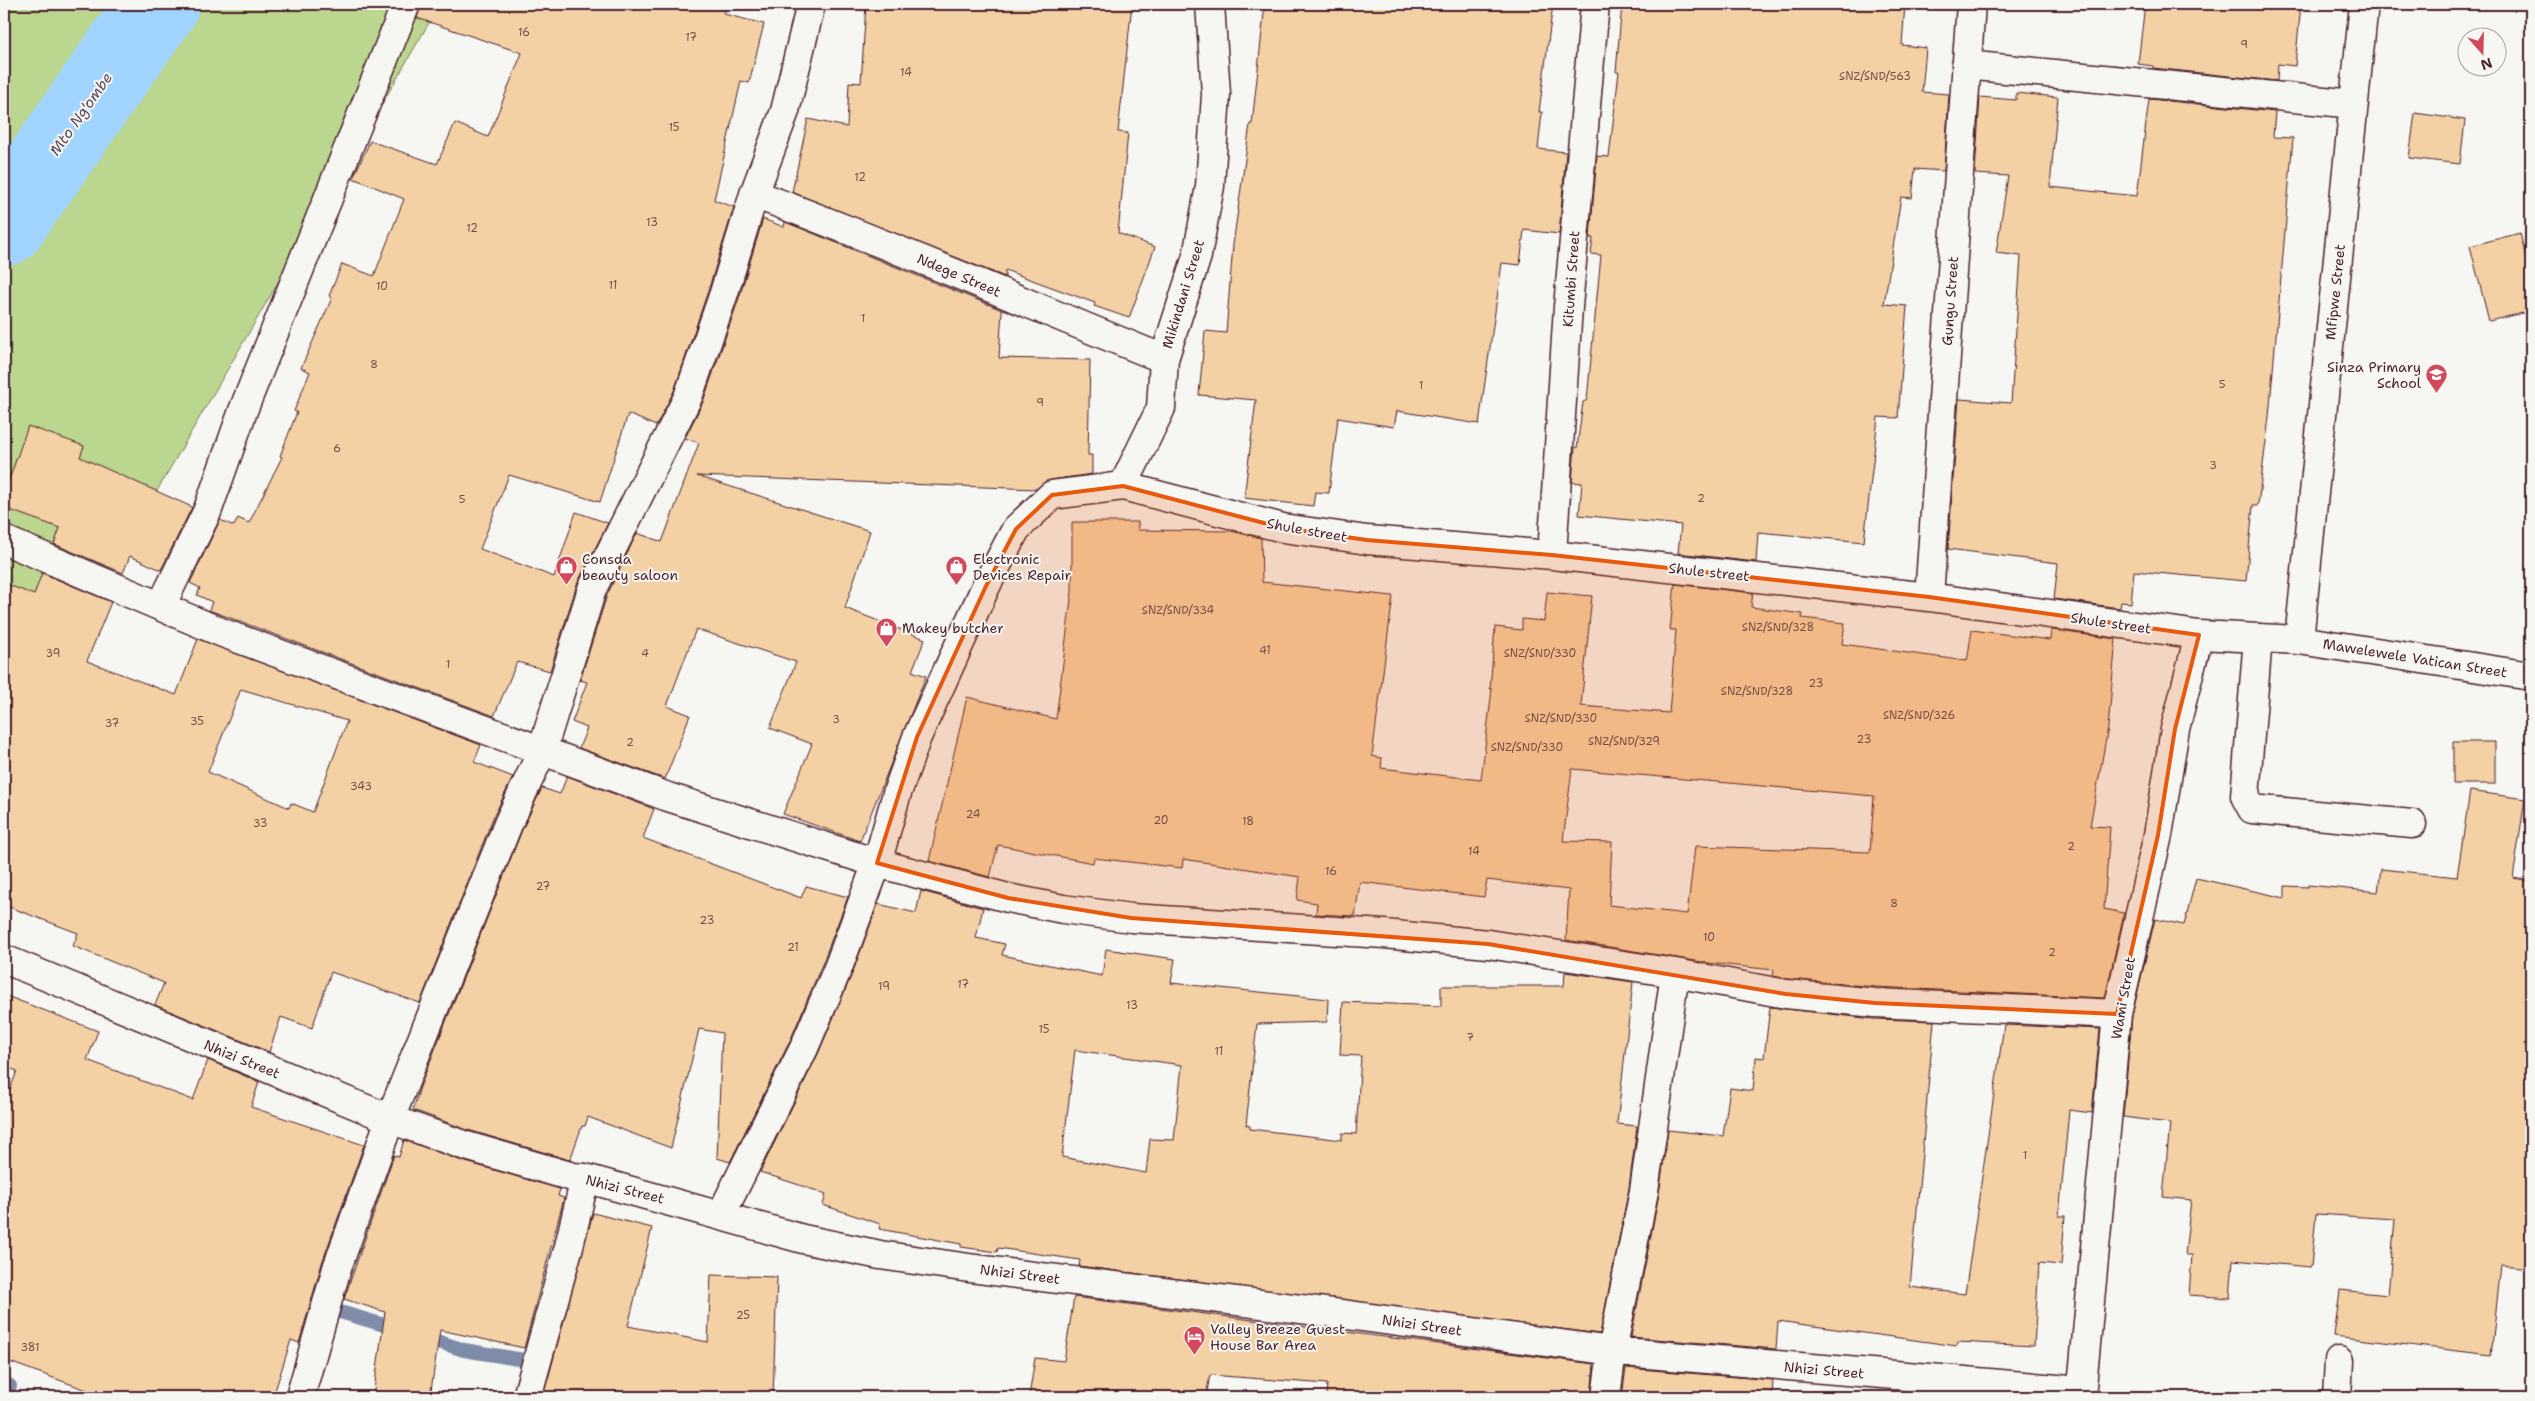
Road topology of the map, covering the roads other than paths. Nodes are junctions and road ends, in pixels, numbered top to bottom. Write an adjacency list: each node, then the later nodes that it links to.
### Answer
1 (406, 4): 15 (street)
2 (811, 4): 9 (street)
3 (1210, 4): 10 (street, Mikindani Street)
4 (1595, 4): 13 (street, Kitumbi Street)
5 (1971, 4): 7 (street, Gungu Street)
6 (2364, 4): 8 (street, Mfipwe Street)
7 (1966, 65): 8 (street); 14 (street, Gungu Street)
8 (2354, 104): 18 (street, Mfipwe Street)
9 (754, 194): 10 (street, Ndege Street); 20 (street)
10 (1164, 359): 11 (street, Mikindani Street)
11 (1123, 486): 13 (street, Shule street); 22 (street)
12 (4, 540): 15 (street)
13 (1552, 555): 14 (street, Shule street)
14 (1929, 597): 16 (street, Shule street)
15 (161, 606): 20 (street)
16 (2199, 635): 17 (street, Shule street); 25 (street, Wami Street)
17 (2258, 638): 18 (street, Shule street); 21 (street)
18 (2298, 640): 19 (street, Mawelewele Vatican Street)
19 (2531, 676)
20 (542, 751): 22 (street); 26 (street)
21 (2412, 824)
22 (877, 863): 24 (street); 28 (street)
23 (4, 959): 26 (street, Nhizi Street)
24 (1675, 974): 25 (street); 29 (street)
25 (2117, 1014): 31 (street, Wami Street)
26 (390, 1120): 27 (street, Nhizi Street); 32 (street)
27 (584, 1178): 28 (street, Nhizi Street); 33 (street)
28 (721, 1214): 29 (street, Nhizi Street)
29 (1612, 1351): 31 (street, Nhizi Street); 34 (street)
30 (2339, 1361): 35 (street)
31 (2082, 1394)
32 (300, 1397)
33 (528, 1397)
34 (1606, 1397)
35 (2337, 1397)

